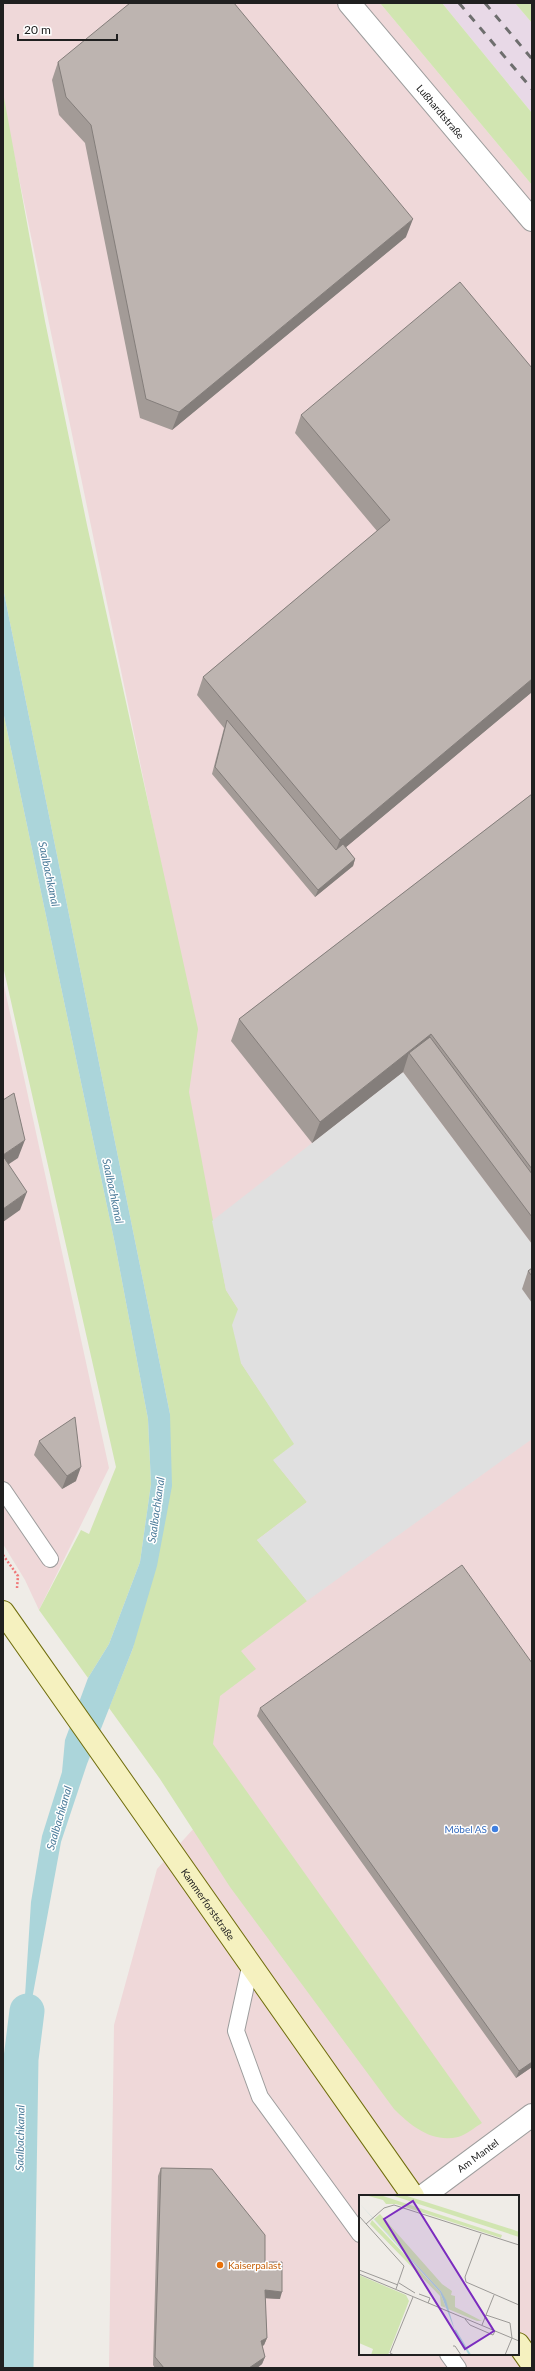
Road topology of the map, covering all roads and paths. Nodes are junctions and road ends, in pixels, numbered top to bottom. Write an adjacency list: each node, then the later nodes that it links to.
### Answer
1 (349, 3): 2 (street, Lußhardtstraße)
2 (532, 220)
3 (3, 1490): 4 (lane)
4 (50, 1559)
5 (3, 1612): 6 (street, Kammerforststraße)
6 (250, 1967): 8 (street, Kammerforststraße); 10 (lane)
7 (532, 2114): 9 (street, Am Mantel)
8 (412, 2195)
9 (424, 2195)
10 (359, 2233)
11 (519, 2345): 13 (street)
12 (449, 2355): 14 (lane)
13 (532, 2364)
14 (458, 2368)

